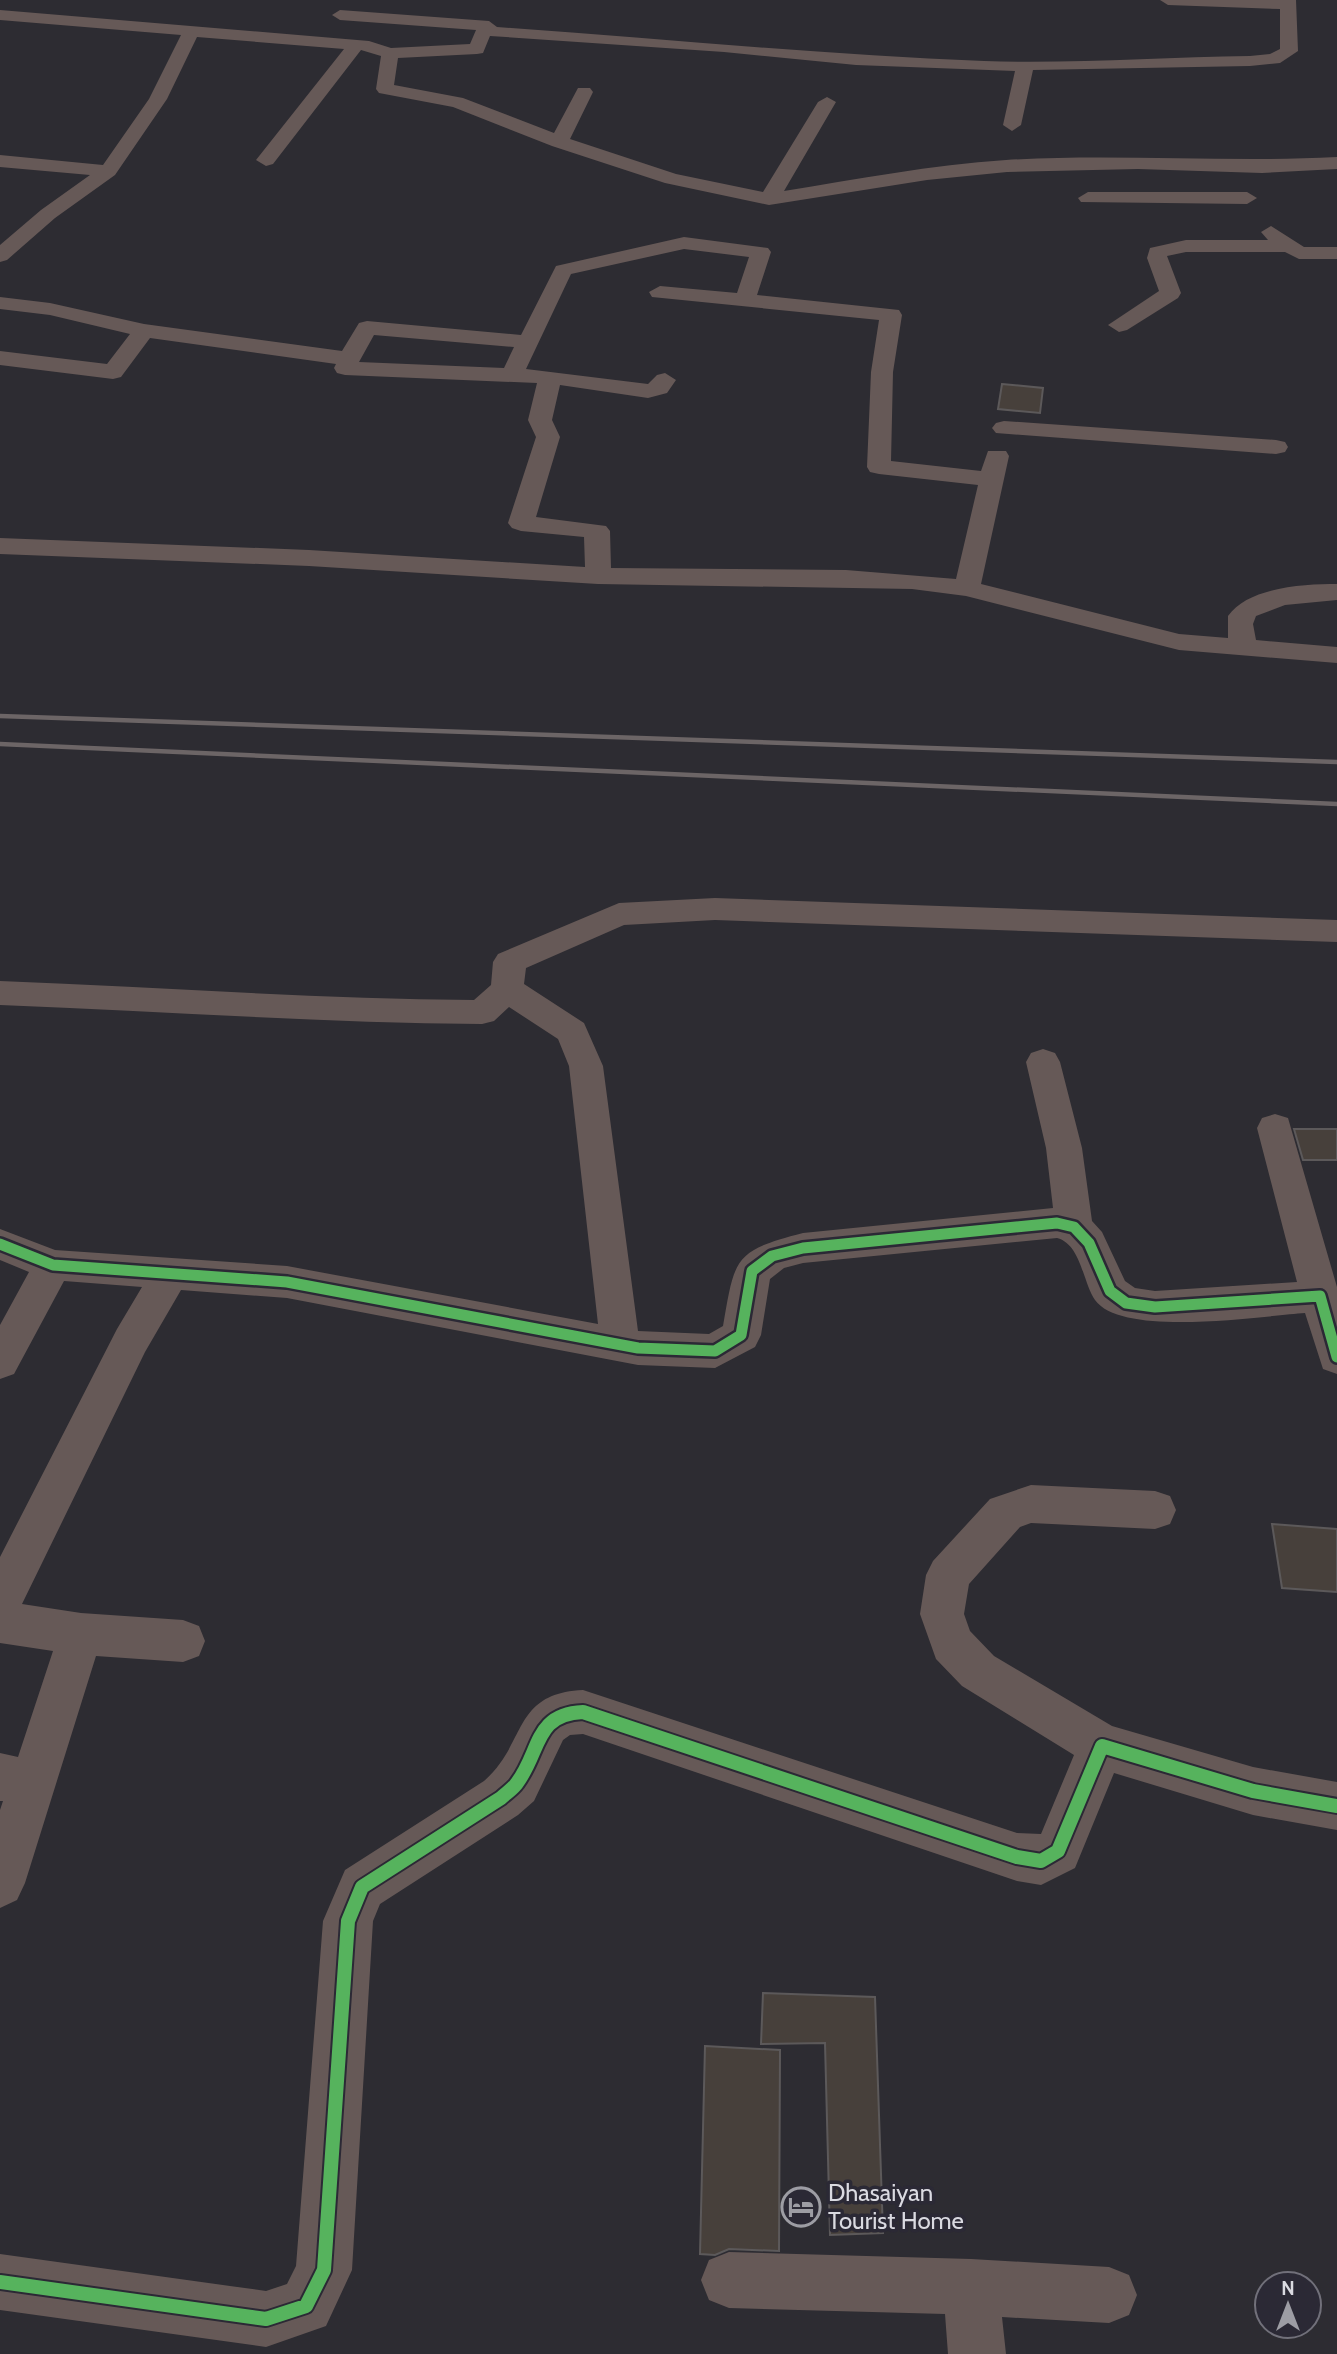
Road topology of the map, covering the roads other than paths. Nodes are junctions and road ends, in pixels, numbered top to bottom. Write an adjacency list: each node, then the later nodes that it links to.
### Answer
1 (1168, 0): 2 (street)
2 (1288, 2): 10 (street)
3 (342, 7): 5 (street); 7 (street)
4 (0, 15): 6 (street)
5 (489, 26)
6 (192, 30): 7 (street); 19 (street)
7 (327, 41): 8 (street)
8 (356, 45): 9 (street); 15 (street)
9 (390, 53): 10 (street); 14 (street)
10 (1025, 66): 13 (street)
11 (584, 92): 14 (street)
12 (827, 102): 22 (street)
13 (1012, 125)
14 (559, 142): 22 (street)
15 (266, 160)
16 (0, 161): 19 (street)
17 (1337, 163): 18 (street)
18 (1262, 167): 21 (street); 22 (street)
19 (108, 171): 25 (street)
20 (1088, 198): 21 (street)
21 (1247, 198): 23 (street)
22 (769, 199)
23 (1290, 246): 24 (street); 29 (street)
24 (1337, 253)
25 (0, 256)
26 (660, 292): 27 (street)
27 (745, 300): 31 (street); 38 (street)
28 (0, 303): 30 (street)
29 (1119, 325)
30 (144, 331): 32 (street); 33 (street)
31 (528, 342): 33 (street); 34 (street)
32 (0, 358)
33 (349, 359): 34 (street)
34 (512, 375): 35 (street)
35 (550, 377): 36 (street); 40 (street)
36 (665, 380)
37 (1276, 447): 38 (street)
38 (992, 479): 41 (street)
39 (0, 546): 40 (street)
40 (598, 576): 41 (street)
41 (967, 588): 43 (street)
42 (1337, 592): 43 (street)
43 (1245, 649): 44 (street)
44 (1337, 655)
45 (1337, 931): 46 (street)
46 (507, 989): 47 (street); 55 (street)
47 (0, 993)
48 (1043, 1062): 50 (street)
49 (1275, 1128): 54 (street)
50 (1073, 1227): 54 (street); 55 (street)
51 (0, 1244): 52 (street)
52 (52, 1265): 53 (street); 57 (street)
53 (170, 1274): 55 (street); 59 (street)
54 (1320, 1296): 56 (street)
55 (620, 1344)
56 (1337, 1357)
57 (0, 1362)
58 (1155, 1510): 63 (street)
59 (0, 1602)
60 (0, 1622): 61 (street)
61 (81, 1634): 62 (street); 64 (street)
62 (183, 1641)
63 (1102, 1746): 65 (street); 68 (street)
64 (17, 1780): 66 (street)
65 (1337, 1806)
66 (0, 1883)
67 (729, 2280): 69 (street)
68 (0, 2282)
69 (971, 2287): 70 (street); 71 (street)
70 (1110, 2295)
71 (977, 2354)

